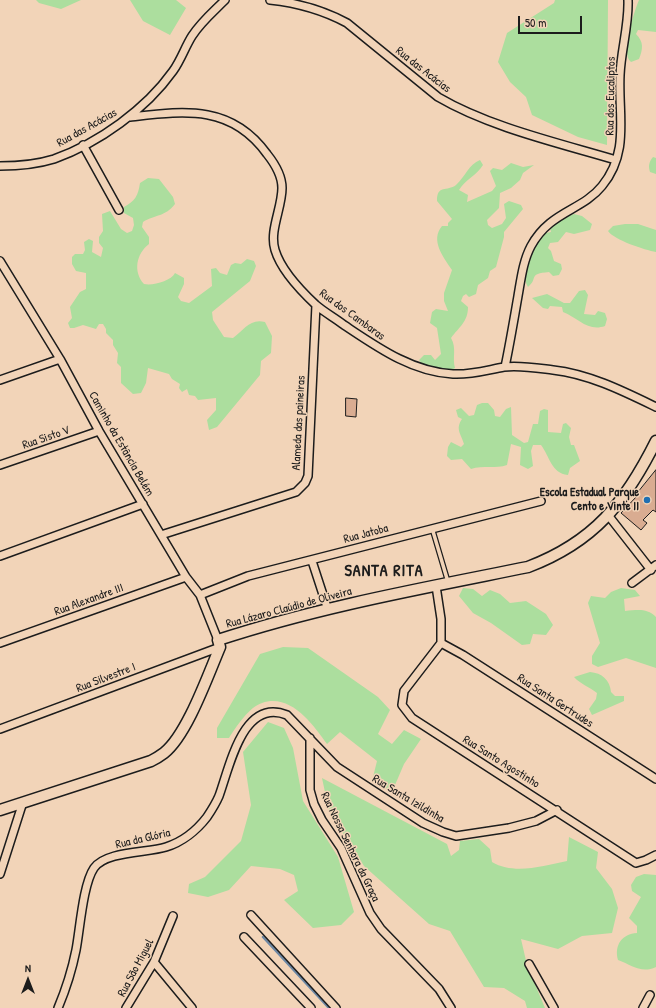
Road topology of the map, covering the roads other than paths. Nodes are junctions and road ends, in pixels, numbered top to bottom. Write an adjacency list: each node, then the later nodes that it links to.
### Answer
1 (225, 0): 4 (street, Rua das Acácias)
2 (270, 0): 6 (street, Rua das Acácias)
3 (628, 0): 6 (street, Rua dos Eucaliptos)
4 (130, 117): 5 (street, Rua das Acácias); 11 (street, Rua dos Cambaras)
5 (83, 145): 7 (street, Rua das Acácias); 8 (street)
6 (616, 160): 13 (street, Rua dos Eucaliptos)
7 (0, 166)
8 (118, 210)
9 (0, 261): 10 (street, Caminho da Estância Belém)
10 (2, 271): 12 (street, Caminho da Estância Belém)
11 (316, 305): 13 (street, Rua dos Cambaras); 23 (street, Alameda das paineiras)
12 (60, 359): 14 (street); 16 (street, Caminho da Estância Belém)
13 (505, 367): 15 (street, Rua dos Cambaras)
14 (0, 380)
15 (656, 407)
16 (99, 431): 18 (street, Rua Sisto V); 20 (street, Caminho da Estância Belém)
17 (656, 441): 21 (street, Rua Lázaro Claúdio de Oliveira)
18 (0, 465)
19 (541, 501): 22 (street, Rua Jatoba)
20 (143, 504): 23 (street, Caminho da Estância Belém); 24 (street)
21 (608, 515): 26 (street); 28 (street, Rua Lázaro Claúdio de Oliveira)
22 (432, 527): 25 (street, Rua Jatoba); 28 (lane)
23 (161, 535): 27 (street, Caminho da Estância Belém)
24 (0, 556)
25 (312, 561): 31 (street, Rua Jatoba); 32 (street)
26 (653, 567): 29 (street)
27 (186, 577): 31 (street, Caminho da Estância Belém); 33 (street, Rua Alexandre III)
28 (448, 583): 30 (street, Rua Lázaro Claúdio de Oliveira)
29 (632, 583)
30 (436, 586): 32 (street, Rua Lázaro Claúdio de Oliveira); 34 (street)
31 (200, 594): 35 (street, Caminho da Estância Belém)
32 (328, 610): 35 (street, Rua Lázaro Claúdio de Oliveira)
33 (0, 643)
34 (442, 643): 38 (street, Rua Santa Gertrudes); 41 (street, Rua Santo Agostinho)
35 (219, 644): 36 (street, Rua Silvestre I); 39 (street, Rua Lázaro Claúdio de Oliveira)
36 (0, 729)
37 (310, 738): 41 (street, Rua Santa Izildinha); 50 (street, Rua da Glória); 55 (street, Rua Nossa Senhora da Graça)
38 (656, 779)
39 (23, 802): 40 (street, Rua Lázaro Claúdio de Oliveira); 43 (street)
40 (0, 810)
41 (557, 810): 42 (street, Rua Santo Agostinho)
42 (656, 855)
43 (0, 874)
44 (251, 915): 54 (street)
45 (173, 916): 47 (street, Rua São Miguel)
46 (244, 937): 53 (street)
47 (154, 962): 51 (street, Rua São Miguel); 52 (street)
48 (529, 964): 56 (street)
49 (650, 996): 57 (street)
50 (58, 1008)
51 (126, 1008)
52 (192, 1008)
53 (311, 1008)
54 (336, 1008)
55 (451, 1008)
56 (554, 1008)
57 (642, 1008)

